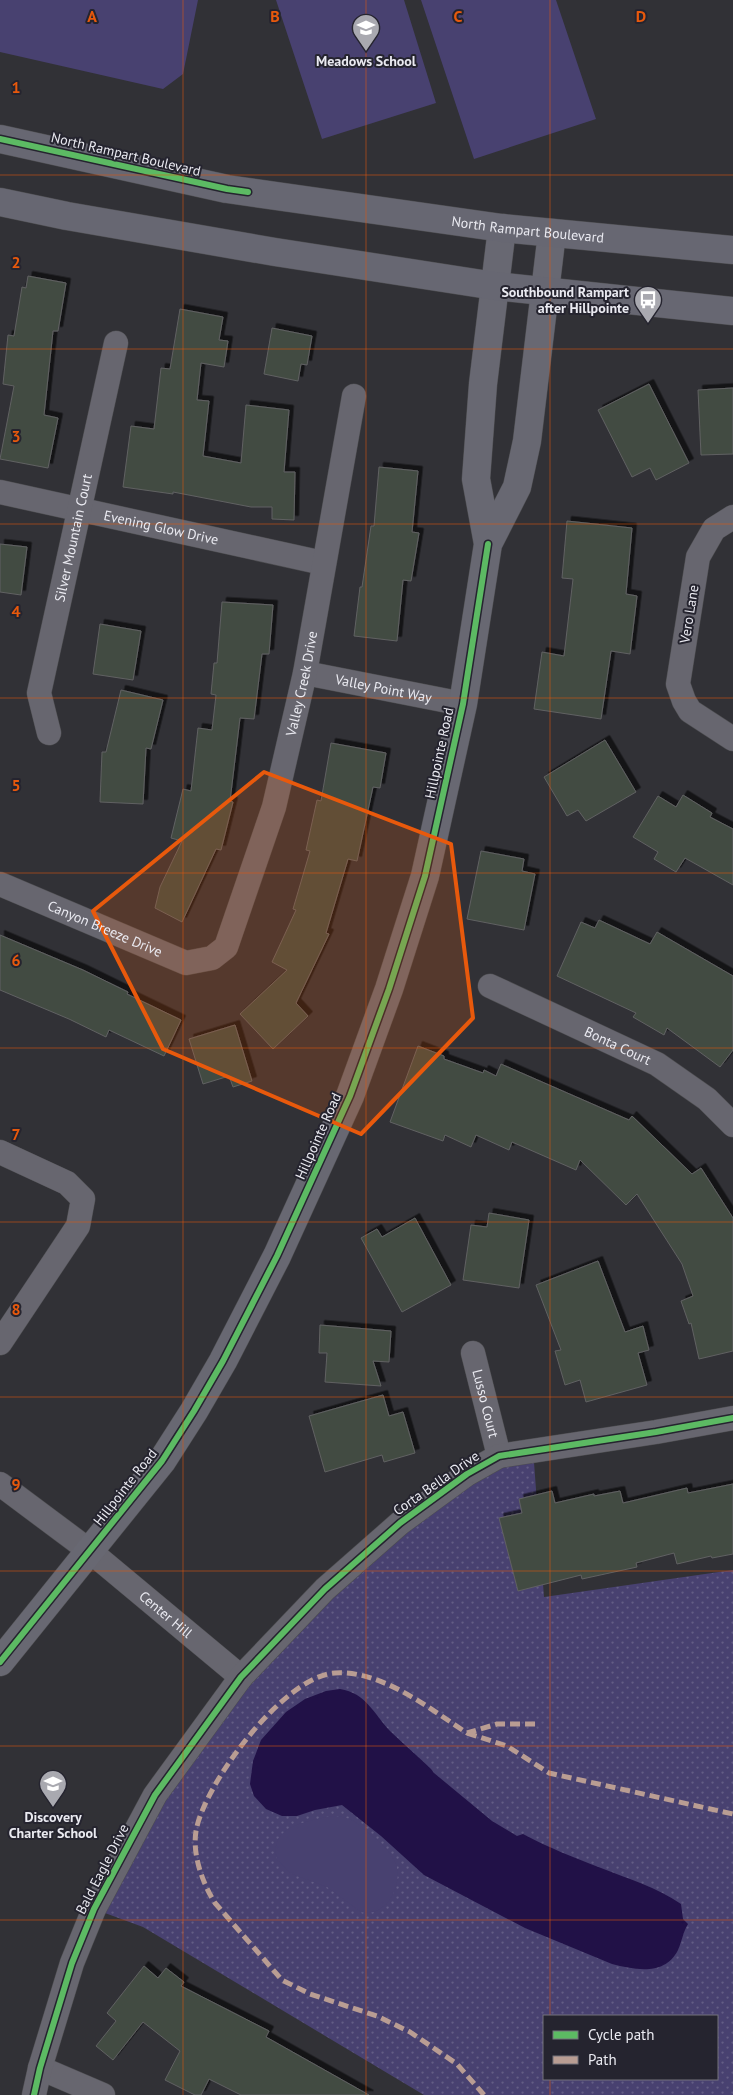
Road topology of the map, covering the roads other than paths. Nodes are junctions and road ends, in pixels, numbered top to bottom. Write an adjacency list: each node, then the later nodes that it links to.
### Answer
1 (0, 139): 3 (main road, North Rampart Boulevard)
2 (0, 202): 6 (main road)
3 (502, 228): 4 (main road, North Rampart Boulevard); 6 (street, Hillpointe Road)
4 (552, 233): 5 (main road, North Rampart Boulevard); 7 (street, Hillpointe Road)
5 (733, 250)
6 (495, 286): 7 (main road); 14 (street, Hillpointe Road)
7 (545, 292): 8 (main road); 14 (street, Hillpointe Road)
8 (733, 312)
9 (116, 343): 12 (street, Silver Mountain Court)
10 (354, 396): 15 (street, Valley Creek Drive)
11 (0, 492): 12 (street, Evening Glow Drive)
12 (79, 510): 15 (street, Evening Glow Drive); 18 (street, Silver Mountain Court)
13 (723, 523): 19 (street, Vero Lane)
14 (488, 544): 17 (street, Hillpointe Road)
15 (323, 563): 16 (street, Valley Creek Drive)
16 (305, 673): 17 (street, Valley Point Way); 21 (street, Valley Creek Drive)
17 (463, 704): 30 (street, Hillpointe Road)
18 (49, 733)
19 (733, 740)
20 (0, 884): 21 (street, Canyon Breeze Drive)
21 (212, 958)
22 (490, 986): 23 (street, Bonta Court)
23 (733, 1125)
24 (0, 1152): 25 (street)
25 (0, 1343)
26 (474, 1353): 28 (street, Lusso Court)
27 (733, 1418): 28 (street, Corta Bella Drive)
28 (500, 1456): 32 (street, Corta Bella Drive)
29 (0, 1484): 30 (street, Center Hill)
30 (90, 1552): 31 (street, Hillpointe Road); 32 (street, Center Hill)
31 (0, 1662)
32 (241, 1677): 33 (street, Bald Eagle Drive)
33 (40, 2068): 34 (street, Bald Eagle Drive); 35 (street)
34 (34, 2095)
35 (103, 2095)

